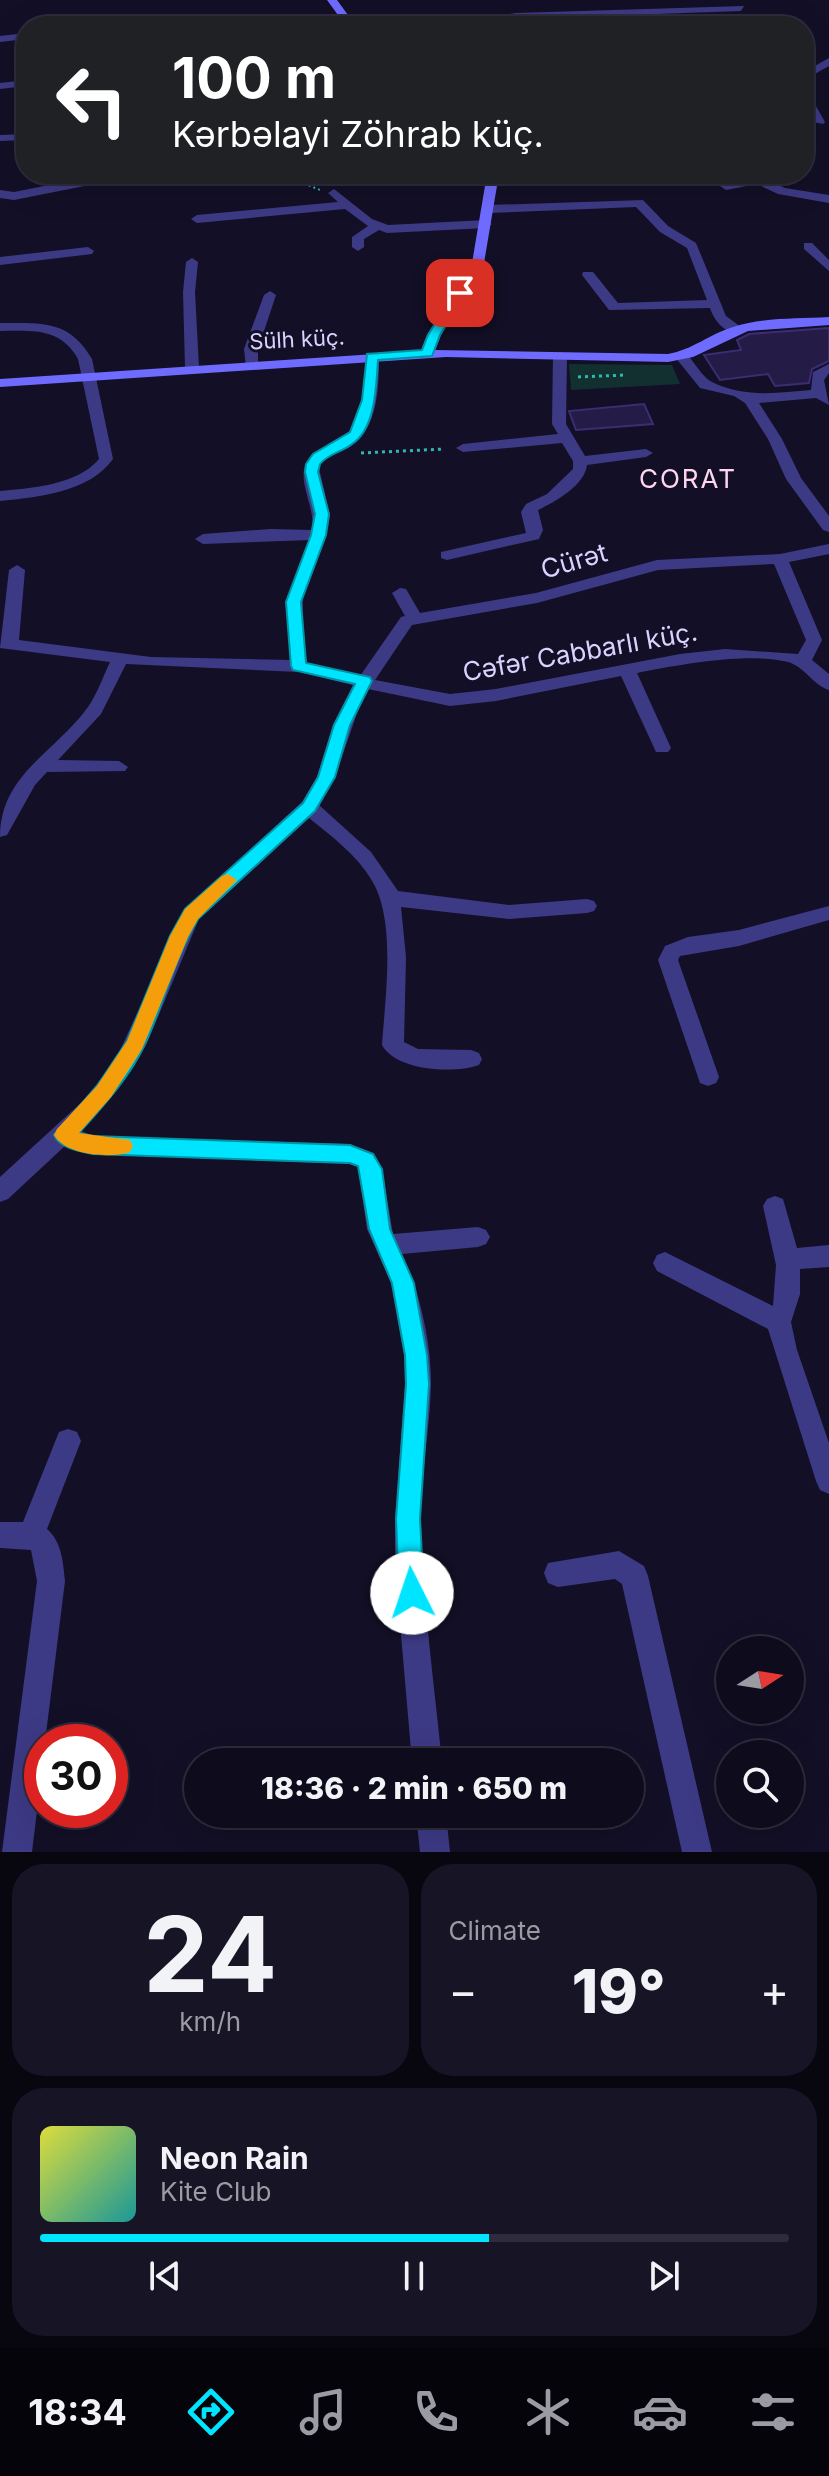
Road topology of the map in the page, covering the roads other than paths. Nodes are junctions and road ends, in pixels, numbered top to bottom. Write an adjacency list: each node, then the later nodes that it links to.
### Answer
1 (563, 0): 5 (street)
2 (632, 0): 6 (street)
3 (721, 5): 4 (street); 6 (street)
4 (741, 8)
5 (572, 13): 6 (street); 7 (street)
6 (639, 13)
7 (509, 16)
8 (816, 125): 9 (street)
9 (829, 135)
10 (70, 184): 16 (street)
11 (492, 184): 19 (street)
12 (732, 184): 14 (street)
13 (770, 184): 17 (street)
14 (726, 186)
15 (334, 193): 18 (street)
16 (0, 194)
17 (829, 199)
18 (349, 205): 20 (street); 22 (street)
19 (489, 209): 21 (street); 31 (street)
20 (197, 219)
21 (486, 224): 22 (street); 35 (street)
22 (376, 227): 24 (street)
23 (808, 246): 28 (street)
24 (358, 247)
25 (88, 251): 26 (street)
26 (0, 261)
27 (192, 262): 40 (street)
28 (829, 267)
29 (588, 275): 31 (street)
30 (270, 295): 39 (street)
31 (713, 304): 34 (street)
32 (829, 321): 34 (street, Sülh küç.)
33 (0, 327): 42 (street)
34 (736, 330): 38 (street, Sülh küç.)
35 (427, 354): 36 (street, Sülh küç.); 37 (street, Sülh küç.)
36 (560, 356): 38 (street, Sülh küç.); 46 (street)
37 (372, 357): 39 (street, Sülh küç.); 52 (street)
38 (682, 357): 45 (street)
39 (251, 364): 40 (street, Sülh küç.)
40 (192, 368): 42 (street, Sülh küç.)
41 (829, 368): 44 (street)
42 (87, 376): 43 (street, Sülh küç.); 50 (street)
43 (0, 383)
44 (824, 397): 45 (street)
45 (750, 400): 51 (street)
46 (565, 438): 47 (street); 49 (street)
47 (463, 448)
48 (646, 453): 49 (street)
49 (580, 461): 55 (street)
50 (0, 496)
51 (829, 527)
52 (319, 535): 53 (street); 65 (street)
53 (203, 539)
54 (829, 549): 56 (street, Cürət)
55 (447, 555)
56 (780, 559): 59 (street, Cürət); 61 (street)
57 (17, 570): 62 (street)
58 (400, 593): 59 (street)
59 (414, 617): 67 (street)
60 (829, 626): 61 (street)
61 (811, 627): 64 (street)
62 (5, 644): 63 (street, Cəfər Cabbarlı küç.)
63 (121, 658): 65 (street, Cəfər Cabbarlı küç.); 70 (street)
64 (803, 662): 66 (street, Cəfər Cabbarlı küç.); 68 (street)
65 (299, 666): 67 (street, Cəfər Cabbarlı küç.)
66 (627, 670): 67 (street, Cəfər Cabbarlı küç.); 69 (street)
67 (364, 681): 72 (street)
68 (829, 684)
69 (662, 748)
70 (42, 766): 71 (street); 73 (street)
71 (119, 767)
72 (309, 807): 74 (street); 79 (street)
73 (0, 830)
74 (391, 898): 75 (street); 77 (street)
75 (587, 906)
76 (829, 913): 78 (street)
77 (471, 1059)
78 (708, 1077)
79 (64, 1135): 80 (street); 83 (street)
80 (0, 1192)
81 (775, 1206): 85 (street)
82 (478, 1237): 83 (street)
83 (385, 1245): 93 (street)
84 (829, 1256): 85 (street)
85 (787, 1259): 87 (street)
86 (665, 1263): 87 (street)
87 (779, 1322): 89 (street)
88 (68, 1441): 90 (street)
89 (829, 1481)
90 (32, 1533): 91 (street); 95 (street)
91 (0, 1535)
92 (558, 1573): 97 (street)
93 (426, 1748)
94 (432, 1828): 96 (street)
95 (17, 1852)
96 (435, 1852)
97 (697, 1852)

